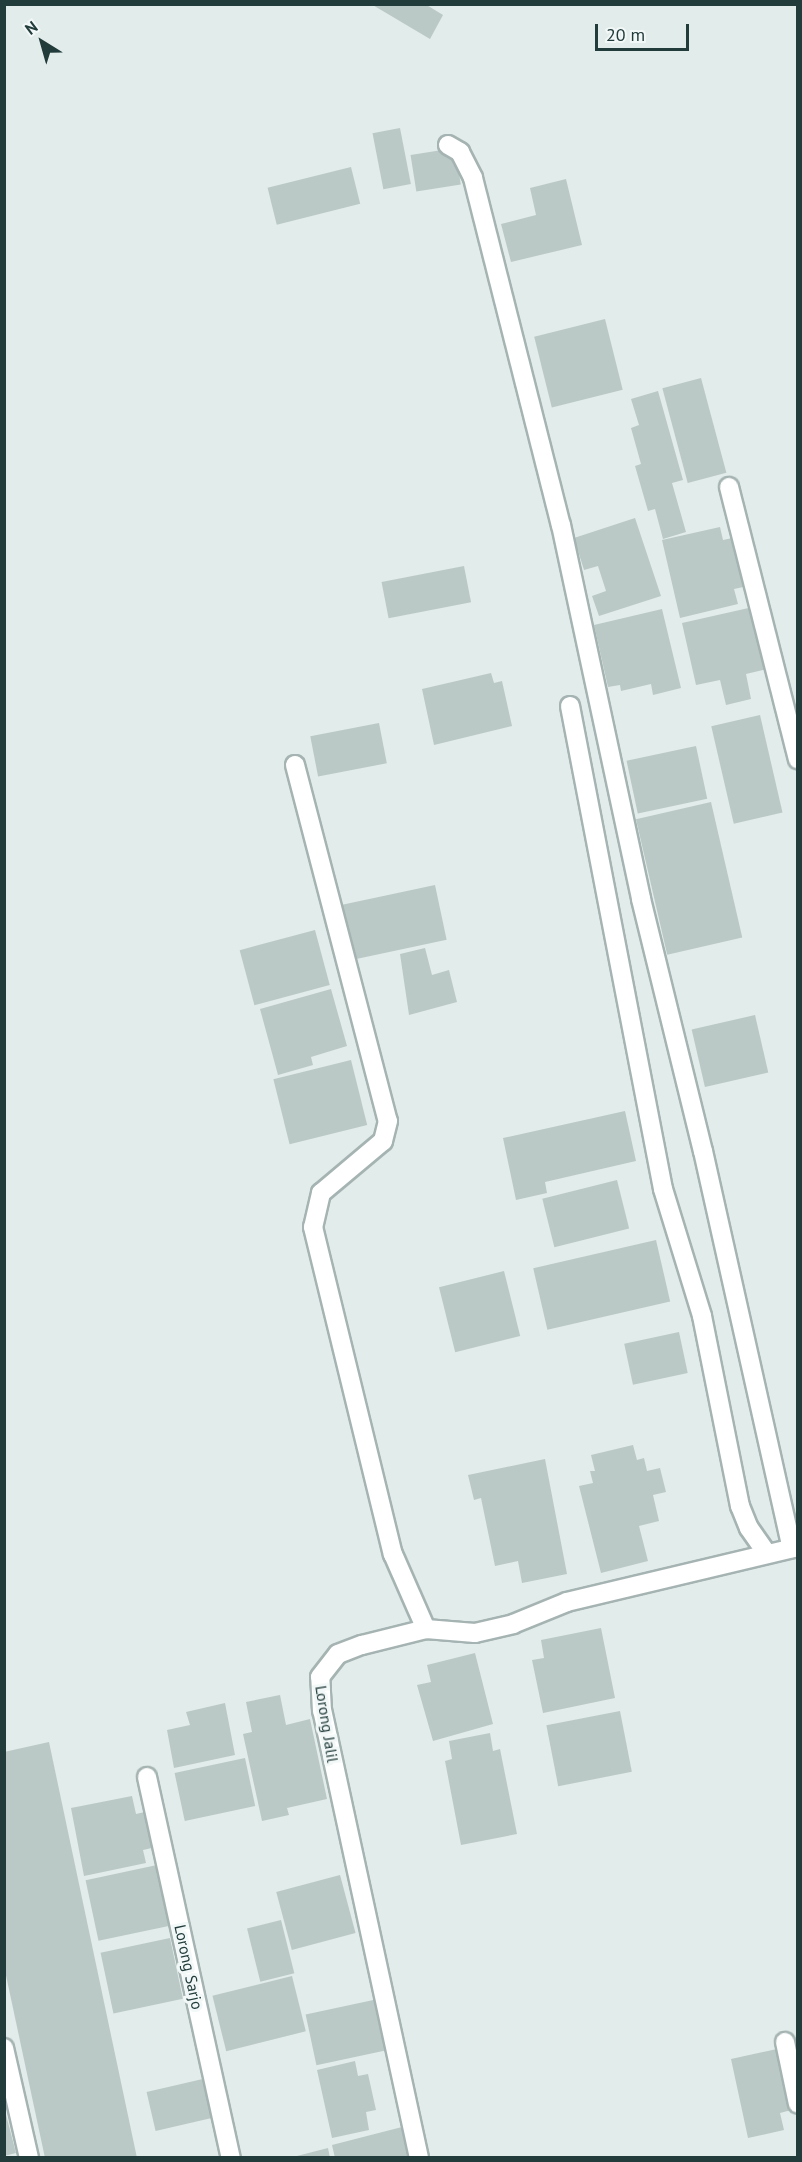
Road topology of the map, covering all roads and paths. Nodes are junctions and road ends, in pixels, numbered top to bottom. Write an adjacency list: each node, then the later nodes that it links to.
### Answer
1 (448, 145): 6 (street)
2 (729, 487): 4 (street)
3 (570, 706): 7 (street)
4 (798, 759)
5 (296, 765): 8 (street)
6 (795, 1548): 7 (street, Lorong Jalil)
7 (766, 1552): 8 (street, Lorong Jalil)
8 (426, 1629): 15 (street, Lorong Jalil)
9 (147, 1777): 14 (street, Lorong Sarjo)
10 (785, 2042): 12 (street)
11 (4, 2048): 13 (street)
12 (798, 2104)
13 (29, 2157)
14 (231, 2157)
15 (419, 2157)

